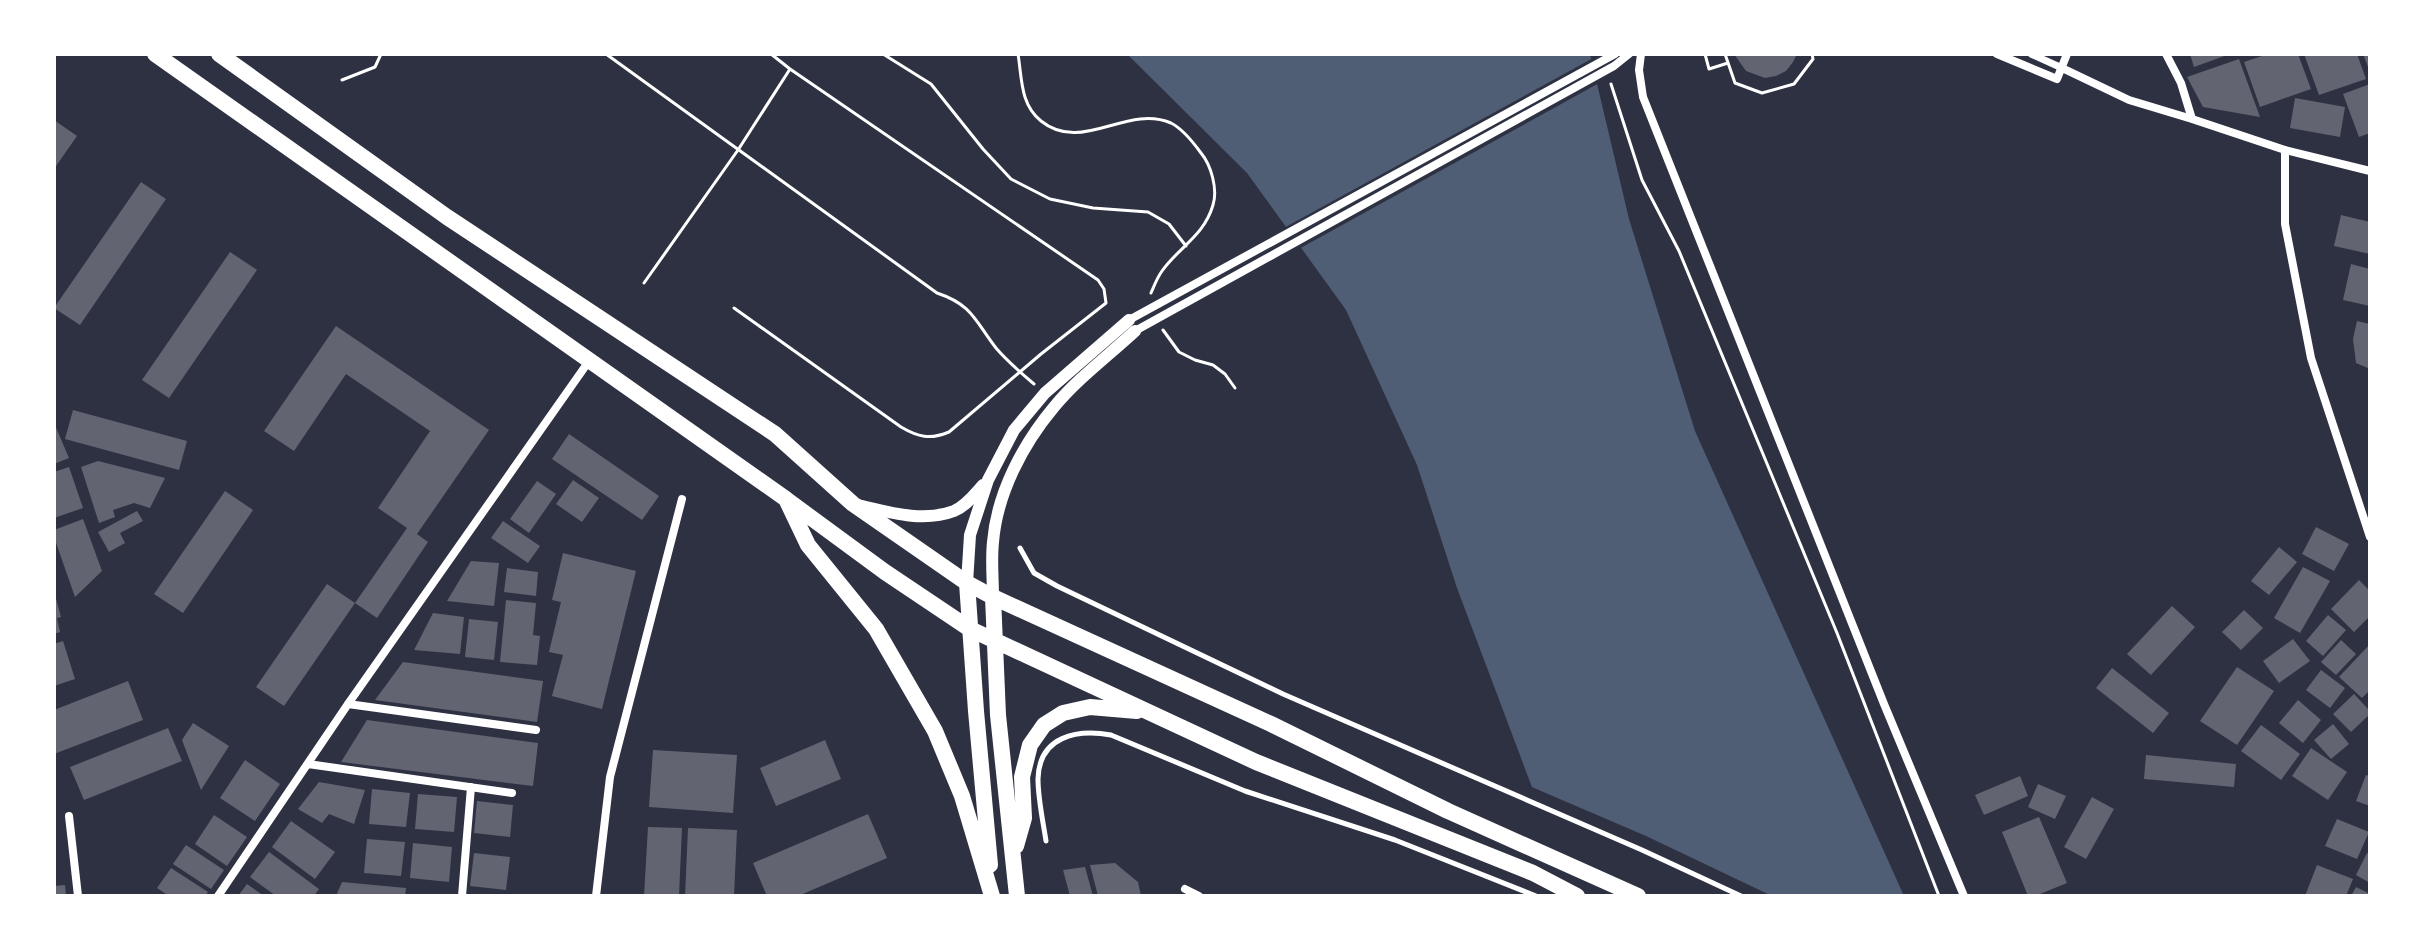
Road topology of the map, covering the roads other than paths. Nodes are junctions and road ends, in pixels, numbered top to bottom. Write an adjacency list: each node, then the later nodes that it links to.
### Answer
1 (155, 54): 15 (main road)
2 (219, 54): 19 (main road)
3 (1629, 54): 14 (street)
4 (1641, 54): 47 (street)
5 (1997, 54): 10 (street)
6 (2031, 54): 10 (street)
7 (2067, 54): 10 (street)
8 (2166, 54): 11 (street)
9 (1612, 55): 14 (street)
10 (2062, 68): 11 (street)
11 (2192, 119): 12 (street)
12 (2285, 150): 13 (street); 20 (street)
13 (2370, 171)
14 (1132, 325): 16 (street); 23 (street)
15 (590, 360): 18 (main road); 26 (street)
16 (988, 480): 19 (street); 22 (street)
17 (682, 499): 39 (street)
18 (786, 499): 24 (main road); 40 (main road)
19 (853, 504): 22 (main road)
20 (2370, 537)
21 (1020, 548): 46 (lane)
22 (967, 583): 23 (main road); 24 (main road)
23 (993, 597): 25 (main road); 45 (main road)
24 (970, 629): 25 (main road); 40 (main road)
25 (995, 639): 27 (main road); 34 (main road)
26 (348, 704): 28 (street); 29 (street)
27 (1150, 712): 34 (main road); 44 (main road)
28 (536, 730)
29 (308, 764): 30 (street); 37 (street)
30 (471, 787): 31 (street); 38 (street)
31 (512, 793)
32 (69, 816): 36 (street)
33 (1046, 841): 43 (lane)
34 (1013, 855): 41 (main road)
35 (1185, 889): 42 (street)
36 (78, 896)
37 (218, 896)
38 (462, 896)
39 (596, 896)
40 (993, 896)
41 (1017, 896)
42 (1199, 896)
43 (1536, 896)
44 (1577, 896)
45 (1638, 896)
46 (1741, 896)
47 (1964, 896)

